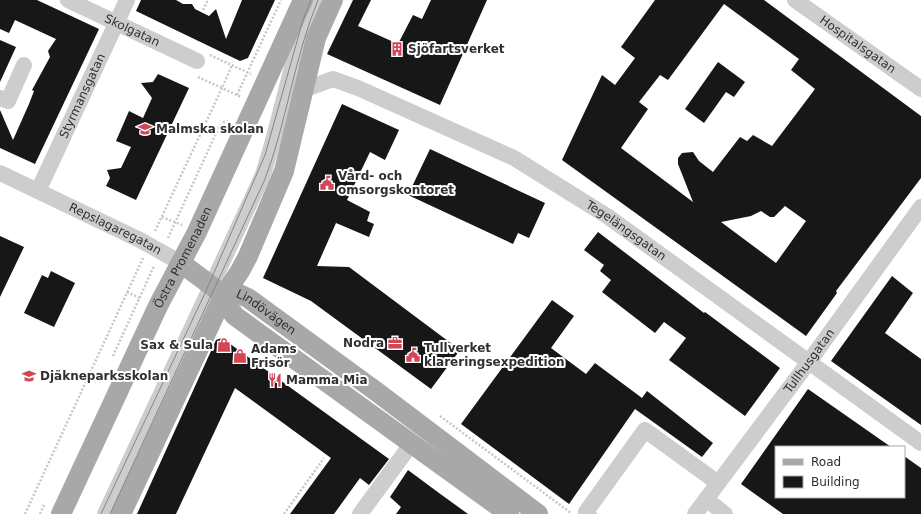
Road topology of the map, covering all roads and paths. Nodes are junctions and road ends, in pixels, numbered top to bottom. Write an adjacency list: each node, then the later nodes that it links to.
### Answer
1 (68, 0): 10 (street, Skolgatan)
2 (127, 0): 10 (street, Styrmansgatan)
3 (208, 0): 9 (path)
4 (281, 0): 14 (path)
5 (303, 0): 24 (main road, Östra Promenaden)
6 (315, 0): 25 (street)
7 (333, 0): 17 (main road)
8 (795, 0): 16 (street, Hospitalsgatan)
9 (203, 10)
10 (116, 23): 11 (street, Skolgatan); 20 (street, Styrmansgatan)
11 (197, 61): 13 (path); 15 (path)
12 (24, 65): 18 (street)
13 (232, 65): 14 (path); 15 (path)
14 (247, 73): 15 (path)
15 (222, 88): 22 (path)
16 (921, 89)
17 (303, 90): 25 (main road); 28 (street, Tegelängsgatan)
18 (0, 98)
19 (0, 173): 20 (street, Repslagaregatan)
20 (38, 191): 23 (street, Repslagaregatan)
21 (921, 207): 28 (street, Tullhusgatan)
22 (162, 216)
23 (161, 251): 24 (street, Repslagaregatan); 27 (path)
24 (180, 263): 25 (main road, Repslagaregatan); 37 (main road, Östra Promenaden)
25 (218, 291): 29 (main road, Lindövägen); 38 (street); 39 (main road); 43 (main road, Lindövägen)
26 (127, 292): 35 (path)
27 (110, 362)
28 (808, 363): 30 (street, Tegelängsgatan); 32 (street, Tullhusgatan)
29 (412, 443): 41 (street); 42 (main road, Lindövägen)
30 (921, 443)
31 (324, 458): 40 (path)
32 (718, 483): 34 (street, Tullhusgatan); 44 (street)
33 (47, 500): 36 (path)
34 (706, 500): 45 (street, Tullhusgatan); 46 (street)
35 (25, 514)
36 (40, 514)
37 (60, 514)
38 (106, 514)
39 (121, 514)
40 (284, 514)
41 (360, 514)
42 (509, 514)
43 (538, 514)
44 (589, 514)
45 (695, 514)
46 (725, 514)

